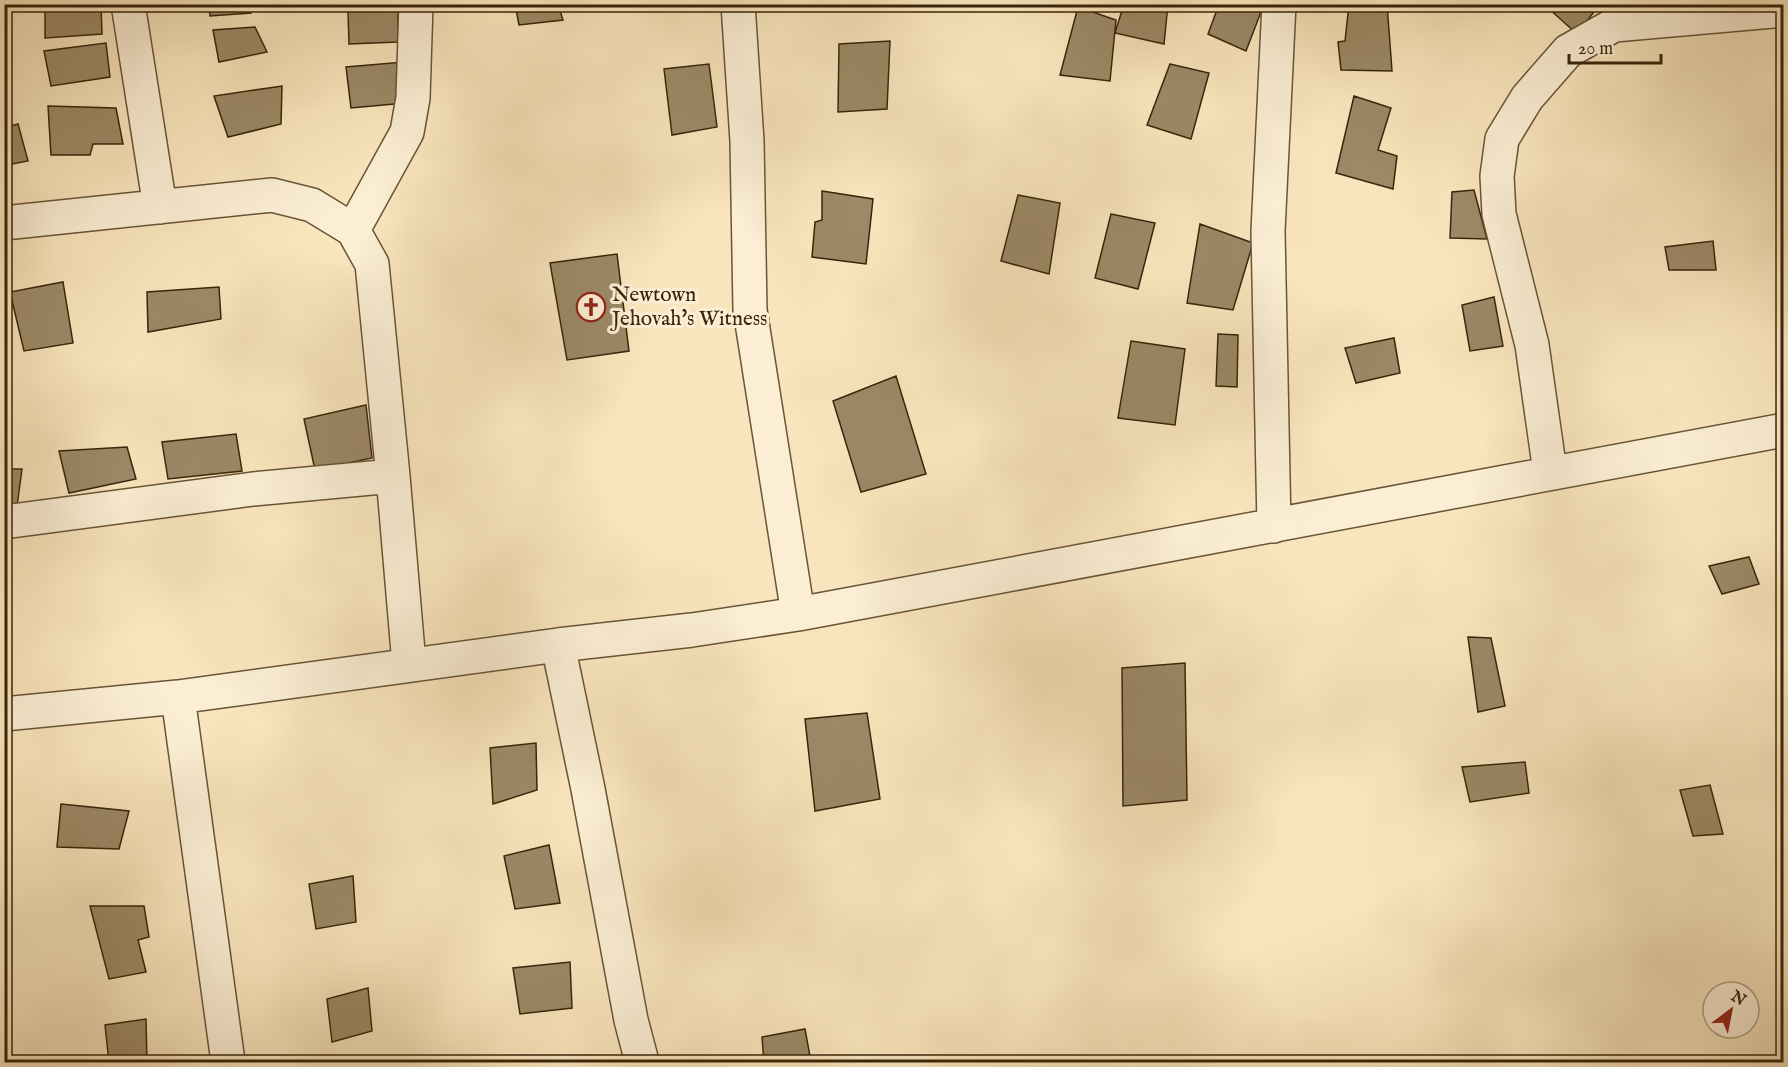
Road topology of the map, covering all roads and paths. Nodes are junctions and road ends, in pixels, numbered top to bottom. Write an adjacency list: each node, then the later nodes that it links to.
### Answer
1 (128, 4): 6 (street)
2 (416, 4): 8 (street)
3 (738, 4): 14 (street)
4 (1279, 4): 13 (street)
5 (1784, 10): 10 (street)
6 (160, 207): 7 (street); 8 (street)
7 (4, 224)
8 (353, 231): 11 (street)
9 (1784, 430): 10 (street)
10 (1550, 472): 13 (street)
11 (393, 476): 12 (street); 16 (street)
12 (4, 522)
13 (1274, 526): 14 (street)
14 (798, 614): 15 (street)
15 (558, 645): 16 (street); 20 (street)
16 (409, 664): 17 (street)
17 (178, 697): 18 (street); 19 (street)
18 (4, 714)
19 (228, 1062)
20 (642, 1062)

